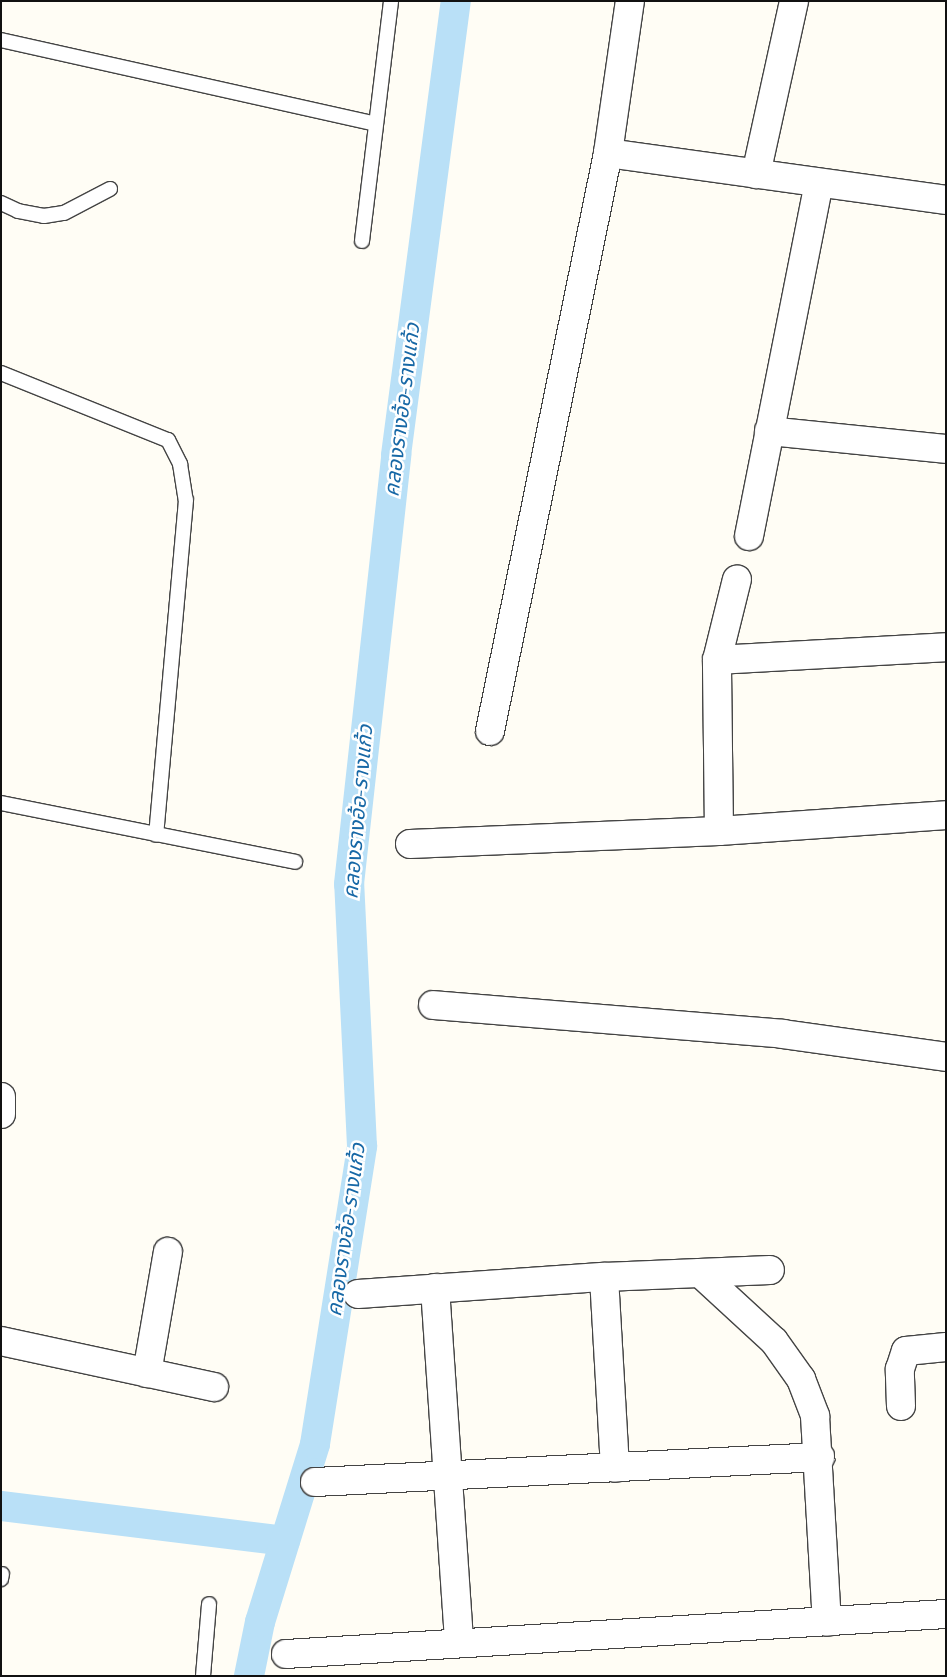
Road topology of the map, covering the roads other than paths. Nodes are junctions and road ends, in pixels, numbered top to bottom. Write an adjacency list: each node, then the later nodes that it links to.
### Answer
1 (391, 1): 5 (lane)
2 (630, 1): 6 (street)
3 (794, 1): 7 (street)
4 (1, 40): 5 (lane)
5 (376, 124): 12 (lane)
6 (608, 153): 7 (street); 20 (street)
7 (756, 174): 8 (street)
8 (819, 183): 10 (street); 14 (street)
9 (110, 189): 11 (lane)
10 (946, 200)
11 (1, 203)
12 (362, 241)
13 (1, 374): 24 (lane)
14 (769, 430): 15 (street); 16 (street)
15 (946, 450)
16 (749, 536)
17 (737, 579): 19 (street)
18 (946, 647): 19 (street)
19 (717, 660): 23 (street)
20 (490, 731)
21 (1, 803): 24 (lane)
22 (946, 815): 23 (street)
23 (719, 831): 25 (street)
24 (156, 836): 26 (lane)
25 (410, 844)
26 (296, 862)
27 (432, 1005): 28 (street)
28 (946, 1058)
29 (1, 1097): 30 (street)
30 (1, 1114)
31 (168, 1252): 39 (street)
32 (770, 1270): 33 (street)
33 (700, 1273): 34 (street); 42 (street)
34 (604, 1277): 35 (street); 43 (street)
35 (435, 1288): 36 (street); 44 (street)
36 (358, 1294)
37 (1, 1341): 39 (street)
38 (946, 1347): 41 (street)
39 (147, 1373): 40 (street)
40 (214, 1387)
41 (901, 1406)
42 (820, 1457): 43 (street); 48 (street)
43 (615, 1468): 44 (street)
44 (447, 1476): 45 (street); 49 (street)
45 (315, 1482)
46 (209, 1604): 51 (lane)
47 (946, 1614): 48 (street)
48 (827, 1622): 49 (street)
49 (459, 1642): 50 (street)
50 (286, 1654)
51 (203, 1676)

